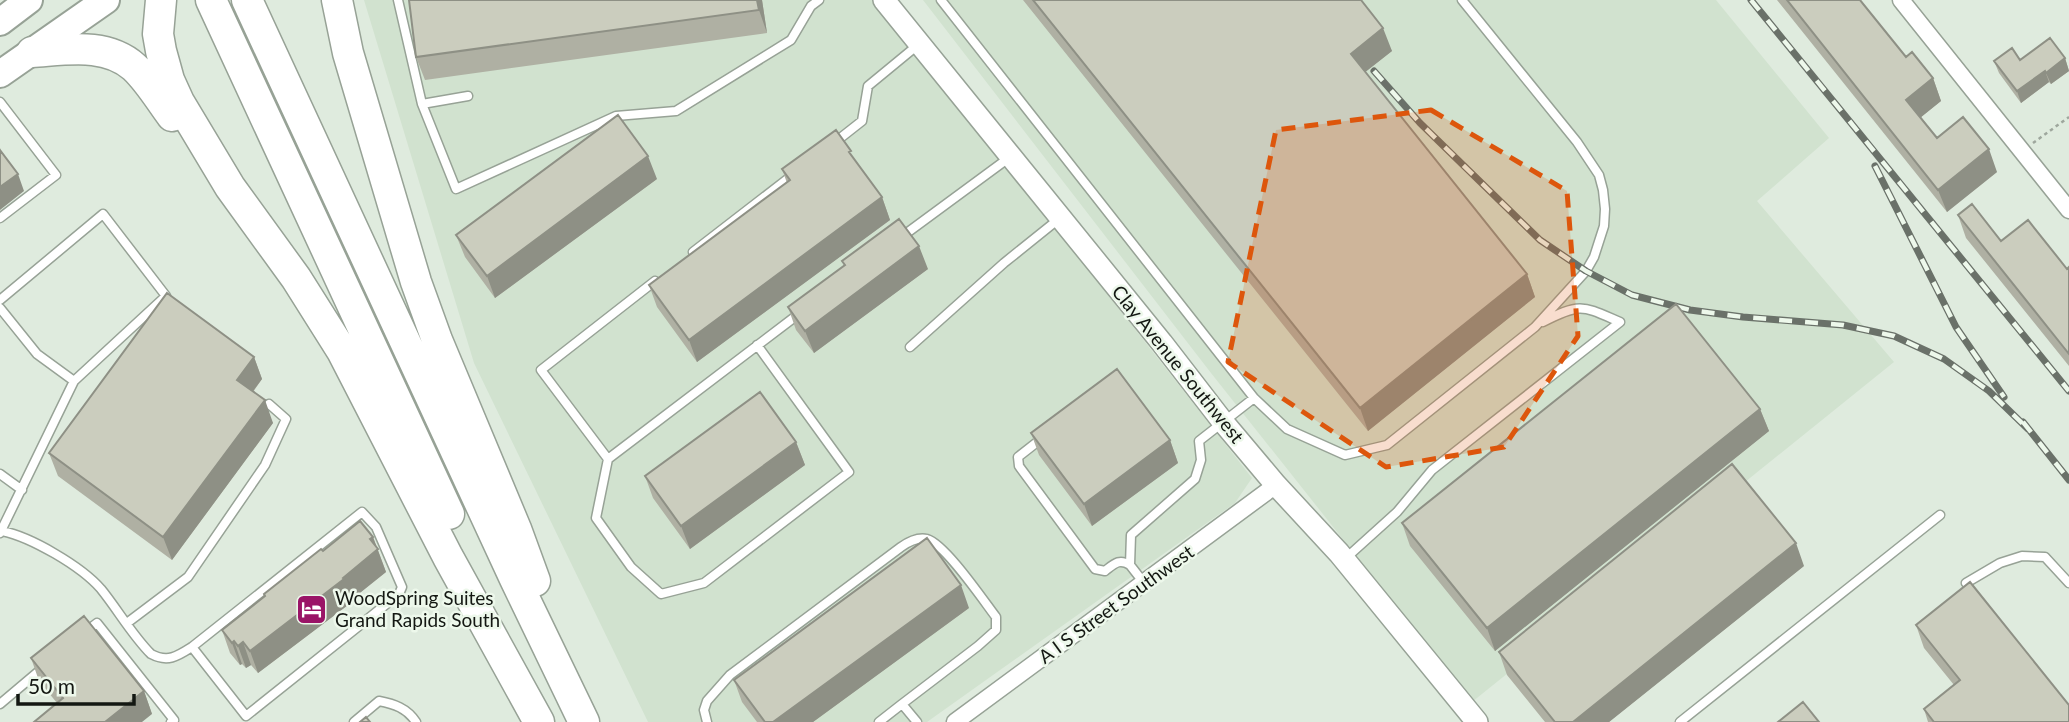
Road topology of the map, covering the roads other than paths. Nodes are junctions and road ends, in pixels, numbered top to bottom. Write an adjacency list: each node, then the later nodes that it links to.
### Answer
1 (29, 0): 15 (main road)
2 (106, 0): 17 (main road)
3 (161, 0): 26 (highway)
4 (211, 0): 65 (highway)
5 (247, 0): 66 (highway)
6 (327, 0): 18 (highway)
7 (337, 0): 18 (highway)
8 (398, 0): 22 (lane)
9 (819, 0): 14 (lane)
10 (884, 0): 16 (street, Clay Avenue Southwest)
11 (941, 0): 40 (lane)
12 (1462, 0): 36 (lane)
13 (1901, 0): 27 (street)
14 (809, 3): 22 (lane)
15 (0, 22)
16 (919, 44): 23 (lane); 24 (street, Clay Avenue Southwest)
17 (32, 52): 19 (main road); 26 (highway)
18 (348, 53): 66 (highway)
19 (0, 74)
20 (468, 96): 22 (lane)
21 (0, 102): 28 (lane)
22 (422, 104)
23 (829, 147)
24 (1010, 157): 29 (street, Clay Avenue Southwest); 30 (lane)
25 (807, 164): 31 (lane)
26 (230, 187): 64 (highway)
27 (2069, 210)
28 (0, 218)
29 (1060, 218): 38 (lane); 42 (street, Clay Avenue Southwest)
30 (889, 247)
31 (685, 258)
32 (663, 275): 44 (lane)
33 (0, 300): 39 (lane)
34 (812, 304): 37 (lane)
35 (0, 308): 39 (lane)
36 (1535, 327): 40 (lane); 50 (lane)
37 (757, 345): 44 (lane); 44 (lane)
38 (910, 347)
39 (74, 380): 47 (lane)
40 (1254, 398): 42 (lane)
41 (269, 404): 55 (lane)
42 (1223, 422): 46 (street, Clay Avenue Southwest); 51 (lane)
43 (1049, 431): 51 (lane)
44 (608, 459)
45 (0, 474): 47 (lane)
46 (1276, 485): 50 (street, Clay Avenue Southwest); 52 (street, A I S Street Southwest)
47 (22, 490): 49 (lane)
48 (1940, 515): 72 (lane)
49 (1, 532): 55 (lane)
50 (1344, 559): 71 (street, Clay Avenue Southwest)
51 (1130, 565): 52 (lane)
52 (1144, 583): 70 (street, A I S Street Southwest)
53 (1966, 583): 54 (lane)
54 (2069, 583)
55 (127, 623): 57 (lane)
56 (78, 639): 61 (lane)
57 (192, 647): 57 (lane)
58 (49, 663): 59 (lane)
59 (0, 704)
60 (902, 704): 67 (lane); 68 (lane); 69 (lane)
61 (171, 722)
62 (354, 722): 63 (lane)
63 (416, 722)
64 (539, 722)
65 (547, 722)
66 (586, 722)
67 (707, 722)
68 (879, 722)
69 (917, 722)
70 (955, 722)
71 (1477, 722)
72 (1680, 722)

